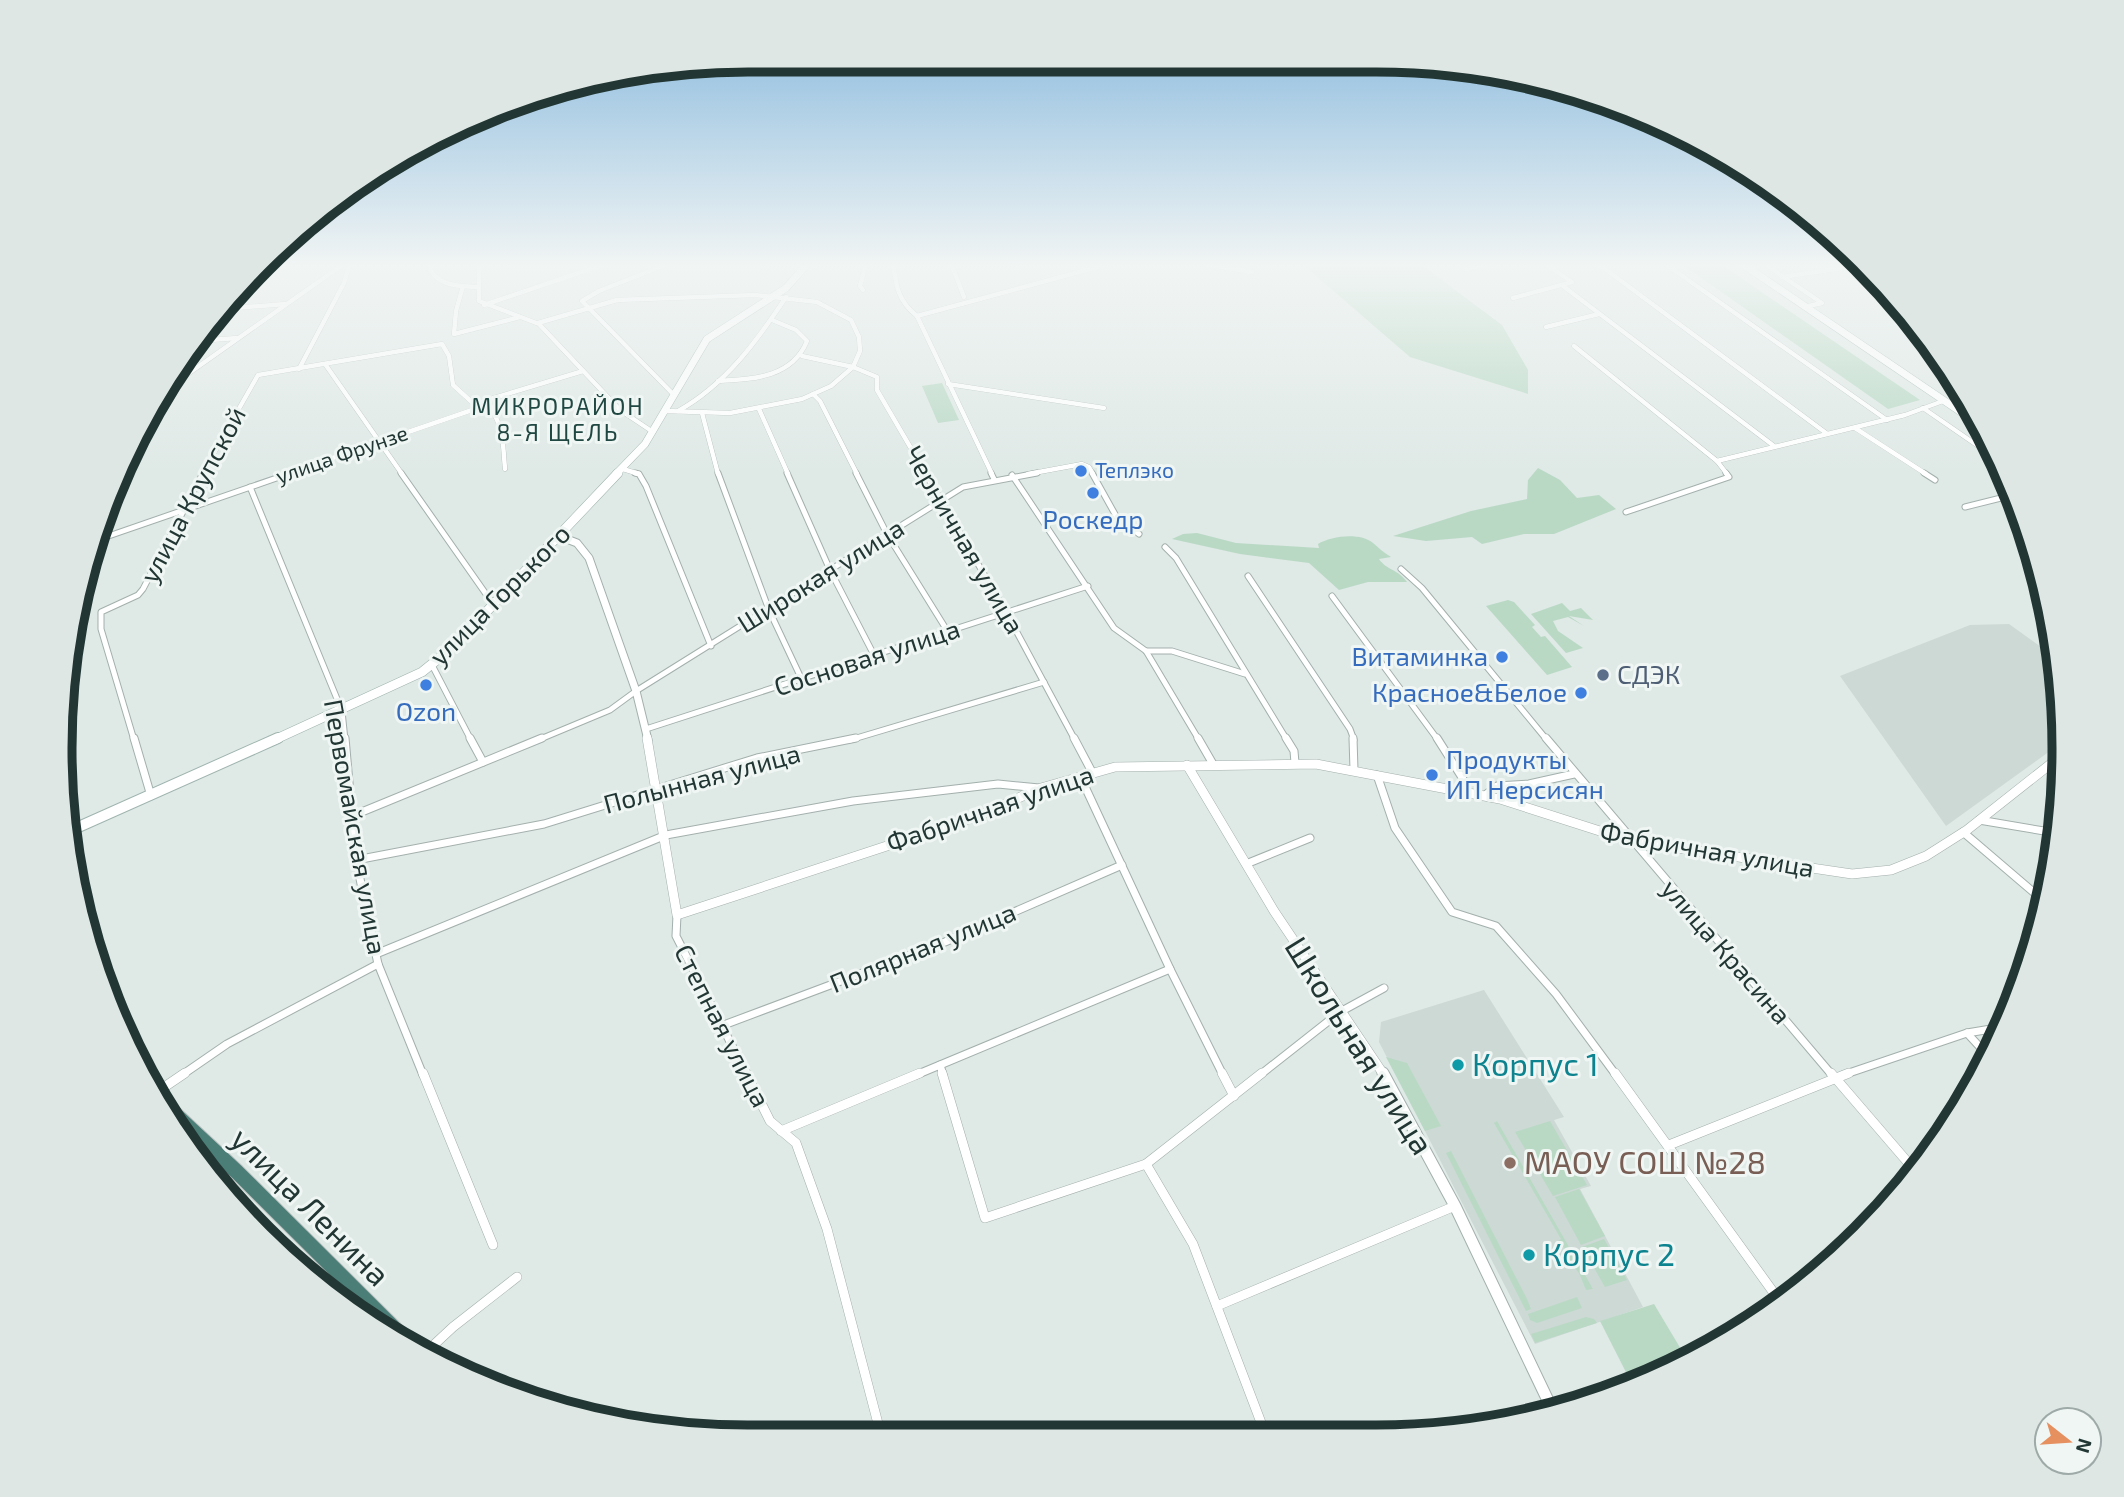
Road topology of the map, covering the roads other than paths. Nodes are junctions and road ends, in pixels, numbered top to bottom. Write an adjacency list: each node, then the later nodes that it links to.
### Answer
1 (246, 333): 14 (street)
2 (318, 333): 20 (street)
3 (547, 333): 21 (street)
4 (611, 333): 26 (street)
5 (717, 333): 26 (main road, улица Горького)
6 (761, 333): 23 (street)
7 (799, 333): 17 (street)
8 (857, 333): 19 (street)
9 (925, 333): 24 (street)
10 (1628, 333): 42 (street)
11 (1690, 333): 40 (street)
12 (1762, 333): 37 (street)
13 (1843, 333): 28 (main road)
14 (239, 338): 15 (street); 22 (street)
15 (210, 340)
16 (1574, 346): 44 (street)
17 (802, 356): 19 (street, Черничная улица); 23 (street)
18 (326, 364): 20 (street); 29 (street); 41 (street)
19 (853, 367): 25 (street); 52 (street, Черничная улица)
20 (299, 369): 54 (street, улица Крупской)
21 (583, 371): 27 (street, улица Фрунзе); 39 (street)
22 (186, 374)
23 (718, 381): 34 (street)
24 (948, 384): 30 (street); 48 (street)
25 (813, 394): 32 (street); 56 (street)
26 (674, 395): 33 (main road, улица Горького)
27 (488, 400): 29 (street, улица Фрунзе); 45 (street)
28 (1944, 401): 31 (street); 36 (main road)
29 (474, 404): 41 (street, улица Фрунзе)
30 (1104, 408)
31 (1923, 408): 37 (street); 43 (street)
32 (759, 409): 35 (street); 62 (street)
33 (665, 411): 34 (street); 39 (main road, улица Горького)
34 (676, 412): 35 (street)
35 (702, 413): 67 (street)
36 (1964, 415)
37 (1887, 420): 38 (street)
38 (1854, 428): 40 (street); 49 (street)
39 (653, 432): 46 (main road, улица Горького)
40 (1826, 433): 42 (street)
41 (379, 443): 50 (street, улица Фрунзе); 66 (street)
42 (1774, 446): 44 (street)
43 (1982, 448)
44 (1717, 461): 55 (street)
45 (505, 469)
46 (623, 469): 58 (main road, улица Горького); 70 (street)
47 (1012, 475): 48 (street, Широкая улица); 57 (street, Широкая улица); 64 (street)
48 (994, 480): 52 (street, Широкая улица)
49 (1935, 480)
50 (250, 487): 54 (street, улица Фрунзе); 78 (street, Первомайская улица)
51 (2004, 497): 53 (street)
52 (942, 500): 56 (street, Широкая улица); 68 (street, Черничная улица)
53 (1965, 507)
54 (181, 512): 59 (street, улица Фрунзе); 95 (street, улица Крупской)
55 (1626, 512)
56 (887, 534): 62 (street, Широкая улица); 69 (street)
57 (1139, 534)
58 (559, 536): 66 (main road, улица Горького); 77 (street, Степная улица)
59 (106, 537)
60 (1165, 547): 74 (street)
61 (1401, 569): 88 (street, улица Красина)
62 (830, 570): 67 (street, Широкая улица); 72 (street)
63 (1248, 576): 86 (street)
64 (1088, 586): 68 (street, Сосновая улица); 71 (street)
65 (1332, 596): 93 (street)
66 (493, 604): 73 (main road, улица Горького)
67 (769, 610): 70 (street, Широкая улица); 75 (street)
68 (1006, 612): 69 (street, Сосновая улица); 76 (street, Черничная улица)
69 (948, 632): 72 (street, Сосновая улица)
70 (711, 646): 77 (street, Широкая улица)
71 (1146, 652): 74 (street); 82 (street)
72 (875, 657): 75 (street, Сосновая улица)
73 (432, 665): 78 (main road, улица Горького); 80 (street)
74 (1245, 674): 83 (street)
75 (802, 680): 79 (street, Сосновая улица)
76 (1044, 682): 87 (street, Черничная улица); 92 (street, Полынная улица)
77 (636, 691): 79 (street, Степная улица); 80 (street, Широкая улица)
78 (341, 710): 95 (main road, улица Горького); 96 (street, Первомайская улица)
79 (646, 729): 92 (street, Степная улица)
80 (483, 762): 96 (street, Широкая улица)
81 (2052, 763): 85 (street, Фабричная улица)
82 (1213, 764): 83 (street, Фабричная улица); 84 (street, Фабричная улица)
83 (1295, 764): 86 (street, Фабричная улица)
84 (1187, 765): 87 (street, Фабричная улица); 105 (street, Школьная улица)
85 (2049, 765): 97 (street, Фабричная улица)
86 (1354, 770): 89 (street, Фабричная улица)
87 (1093, 772): 90 (street, Фабричная улица)
88 (1574, 774): 94 (street); 103 (street, улица Красина)
89 (1377, 775): 93 (street, Фабричная улица); 124 (street)
90 (1080, 776): 91 (street, Фабричная улица); 106 (street)
91 (1041, 788): 101 (street); 108 (street, Фабричная улица)
92 (655, 789): 101 (street, Степная улица); 104 (street, Полынная улица)
93 (1462, 790): 94 (street, Фабричная улица)
94 (1485, 795): 103 (street, Фабричная улица)
95 (151, 796): 98 (main road, улица Горького)
96 (352, 816): 104 (street, Первомайская улица)
97 (1978, 820): 99 (street); 100 (street, Фабричная улица)
98 (77, 828)
99 (2047, 831)
100 (1963, 832): 103 (street, Фабричная улица); 107 (street)
101 (666, 835): 108 (street, Степная улица); 109 (street)
102 (1310, 838): 105 (street)
103 (1631, 841): 119 (street, улица Красина)
104 (356, 860): 109 (street, Первомайская улица)
105 (1246, 864): 113 (street, Школьная улица)
106 (1122, 866): 111 (street); 114 (street, Полярная улица)
107 (2036, 894)
108 (677, 915): 114 (street, Степная улица)
109 (376, 954): 110 (street, Первомайская улица)
110 (378, 964): 120 (street); 128 (street, Первомайская улица)
111 (1170, 969): 118 (street); 121 (street)
112 (1384, 988): 113 (street)
113 (1340, 1012): 121 (street); 127 (street, Школьная улица)
114 (721, 1026): 123 (street, Степная улица)
115 (1991, 1029): 116 (street)
116 (1967, 1033): 117 (street); 119 (street)
117 (1982, 1049)
118 (940, 1065): 123 (street); 125 (street)
119 (1835, 1078): 124 (street); 126 (street, улица Красина)
120 (163, 1088)
121 (1234, 1096): 125 (street)
122 (187, 1126): 132 (highway, улица Ленина)
123 (781, 1131): 135 (street, Степная улица)
124 (1669, 1145): 130 (street)
125 (1146, 1164): 131 (street)
126 (1909, 1164)
127 (1455, 1206): 131 (street); 134 (street, Школьная улица)
128 (493, 1245)
129 (517, 1277): 133 (street)
130 (1775, 1294)
131 (1217, 1306): 136 (street)
132 (371, 1310)
133 (432, 1346)
134 (1549, 1402)
135 (878, 1425)
136 (1262, 1425)

